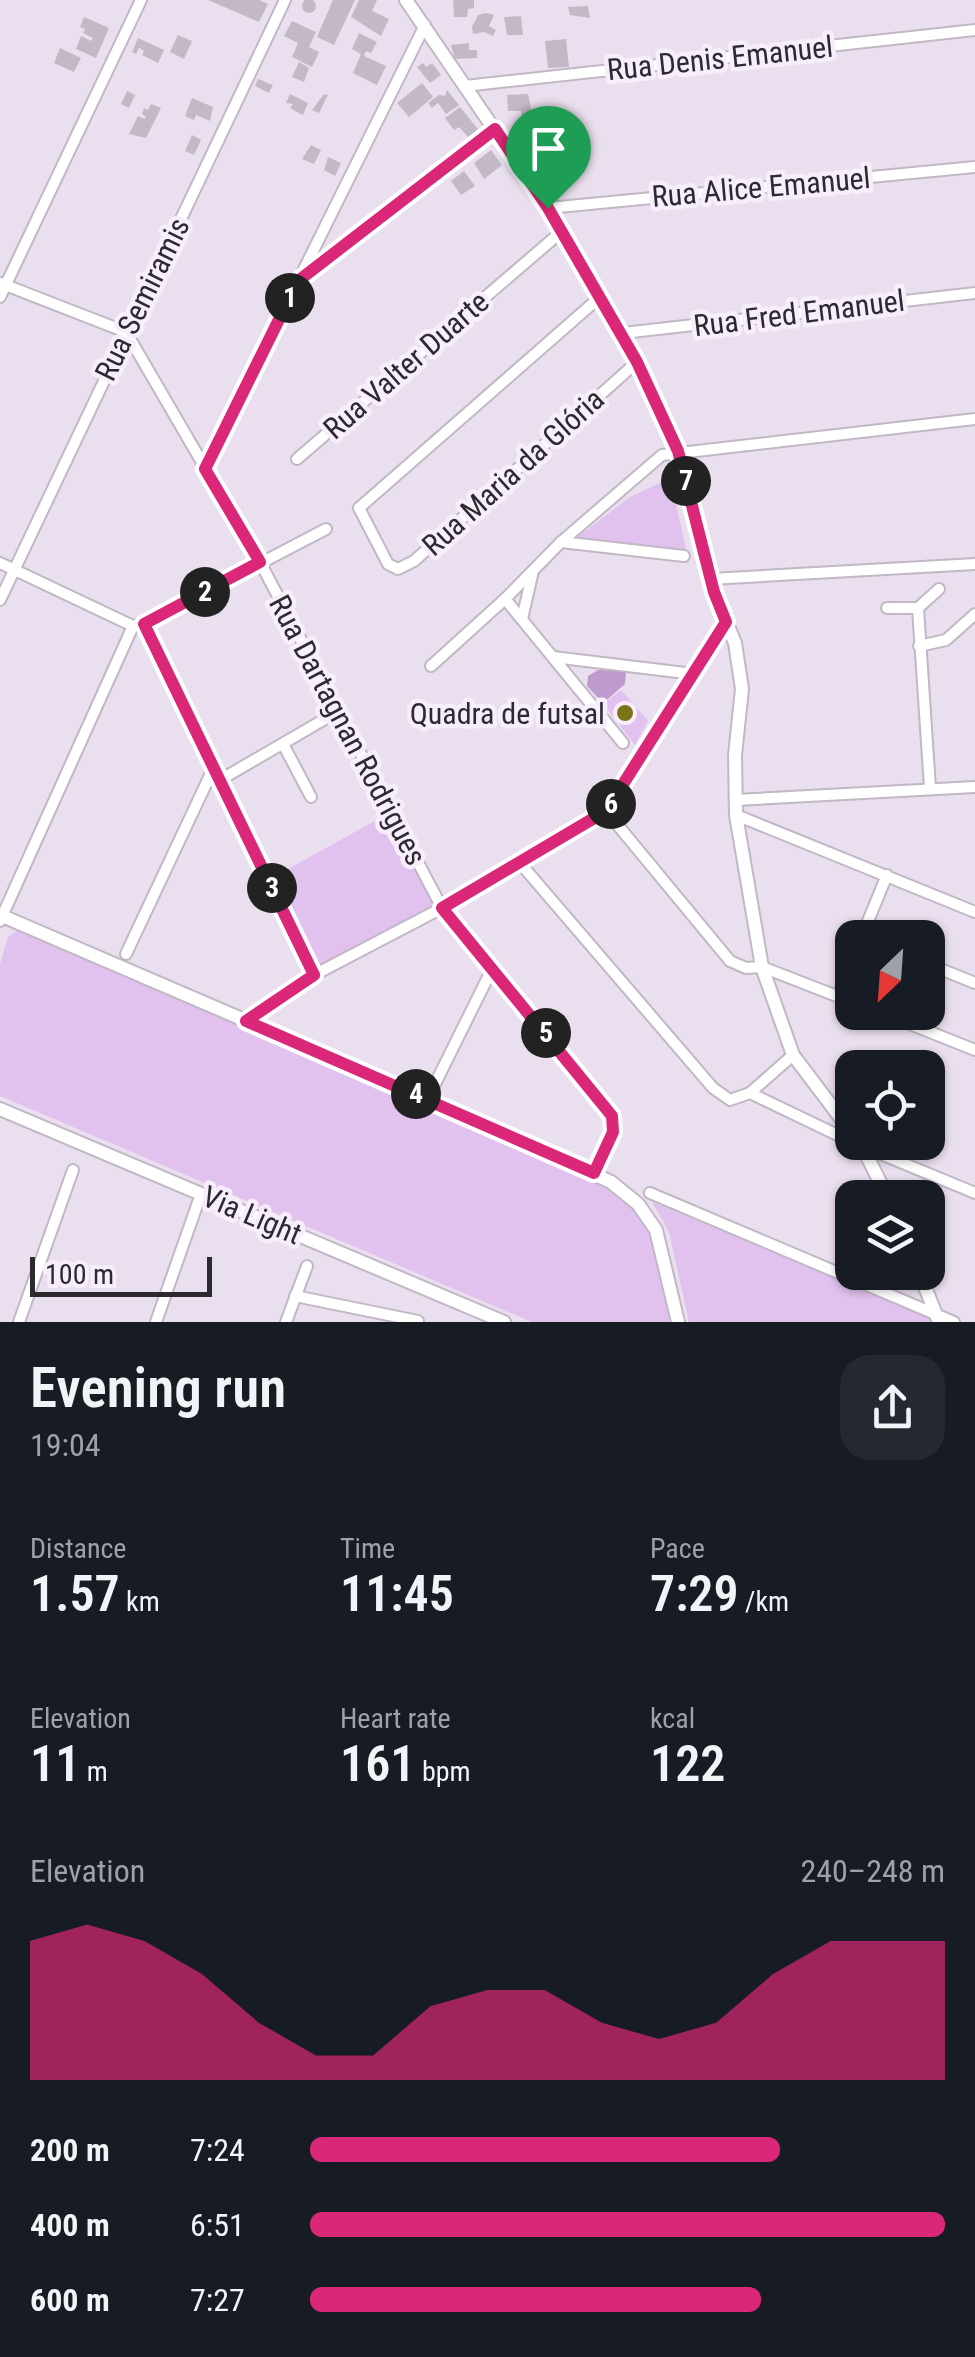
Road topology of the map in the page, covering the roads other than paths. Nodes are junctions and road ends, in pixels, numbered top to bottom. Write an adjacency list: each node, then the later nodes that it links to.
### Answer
1 (141, 0): 12 (street)
2 (286, 0): 16 (street, Rua Semiramis)
3 (406, 0): 4 (street)
4 (425, 25): 6 (street); 11 (street)
5 (975, 30): 6 (street, Rua Denis Emanuel)
6 (465, 86): 7 (street)
7 (495, 129): 9 (street); 11 (street)
8 (975, 167): 9 (street, Rua Alice Emanuel)
9 (548, 208): 10 (street)
10 (561, 232): 15 (street); 21 (street, Rua Valter Duarte)
11 (298, 281): 22 (street)
12 (3, 284): 14 (street); 16 (street)
13 (975, 293): 17 (street, Rua Fred Emanuel)
14 (0, 297)
15 (600, 297): 17 (street); 18 (street, Rua Maria da Glória)
16 (126, 332): 22 (street, Rua Dartagnan Rodrigues); 29 (street, Rua Semiramis)
17 (622, 333): 18 (street)
18 (637, 362): 20 (street)
19 (975, 419): 20 (street)
20 (678, 451): 24 (street); 31 (street)
21 (296, 458)
22 (205, 469): 26 (street, Rua Dartagnan Rodrigues)
23 (326, 529): 26 (street)
24 (561, 542): 25 (street); 30 (street)
25 (684, 556)
26 (260, 562): 40 (street); 45 (street, Rua Dartagnan Rodrigues)
27 (0, 563): 29 (street)
28 (975, 564): 31 (street)
29 (14, 569): 34 (street, Rua Semiramis); 40 (street)
30 (534, 570): 33 (street); 38 (street)
31 (711, 580): 39 (street)
32 (939, 588): 36 (street)
33 (505, 599): 38 (street); 43 (street)
34 (0, 600)
35 (887, 608): 36 (street)
36 (918, 608): 41 (street)
37 (975, 614): 41 (street)
38 (522, 619): 42 (street)
39 (726, 622): 44 (street); 53 (street)
40 (139, 625): 48 (street); 59 (street)
41 (919, 646): 51 (street)
42 (552, 656): 44 (street); 46 (street)
43 (430, 666)
44 (694, 674): 54 (street)
45 (337, 712): 47 (street); 57 (street, Rua Dartagnan Rodrigues)
46 (623, 742)
47 (283, 744): 49 (street); 52 (street)
48 (214, 767): 49 (street); 61 (street)
49 (220, 780): 65 (street)
50 (975, 787): 51 (street)
51 (930, 788): 53 (street)
52 (311, 797)
53 (736, 808): 56 (street); 63 (street)
54 (606, 811): 55 (street); 63 (street)
55 (520, 862): 57 (street); 73 (street)
56 (888, 875): 58 (street); 60 (street)
57 (442, 908): 62 (street, Rua Dartagnan Rodrigues); 65 (street)
58 (975, 912)
59 (0, 918): 68 (street)
60 (869, 920)
61 (126, 954)
62 (493, 967): 72 (street); 79 (street, Rua Dartagnan Rodrigues)
63 (762, 967): 67 (street); 71 (street)
64 (945, 971): 66 (street)
65 (314, 975): 68 (street)
66 (975, 983)
67 (835, 995)
68 (246, 1021): 79 (street)
69 (925, 1030): 70 (street)
70 (975, 1050)
71 (793, 1055): 73 (street); 75 (street)
72 (434, 1086)
73 (750, 1093): 76 (street)
74 (0, 1109): 82 (street, Via Light)
75 (835, 1111)
76 (835, 1133)
77 (897, 1160): 81 (street)
78 (74, 1170): 88 (street)
79 (594, 1173): 92 (street)
80 (650, 1193): 86 (street)
81 (975, 1193)
82 (201, 1194): 89 (street); 91 (street, Via Light)
83 (307, 1266): 85 (street)
84 (926, 1290): 86 (street)
85 (295, 1296): 87 (street); 90 (street)
86 (937, 1318): 93 (street)
87 (418, 1321)
88 (19, 1322)
89 (156, 1322)
90 (286, 1322)
91 (504, 1322)
92 (678, 1322)
93 (954, 1322)

